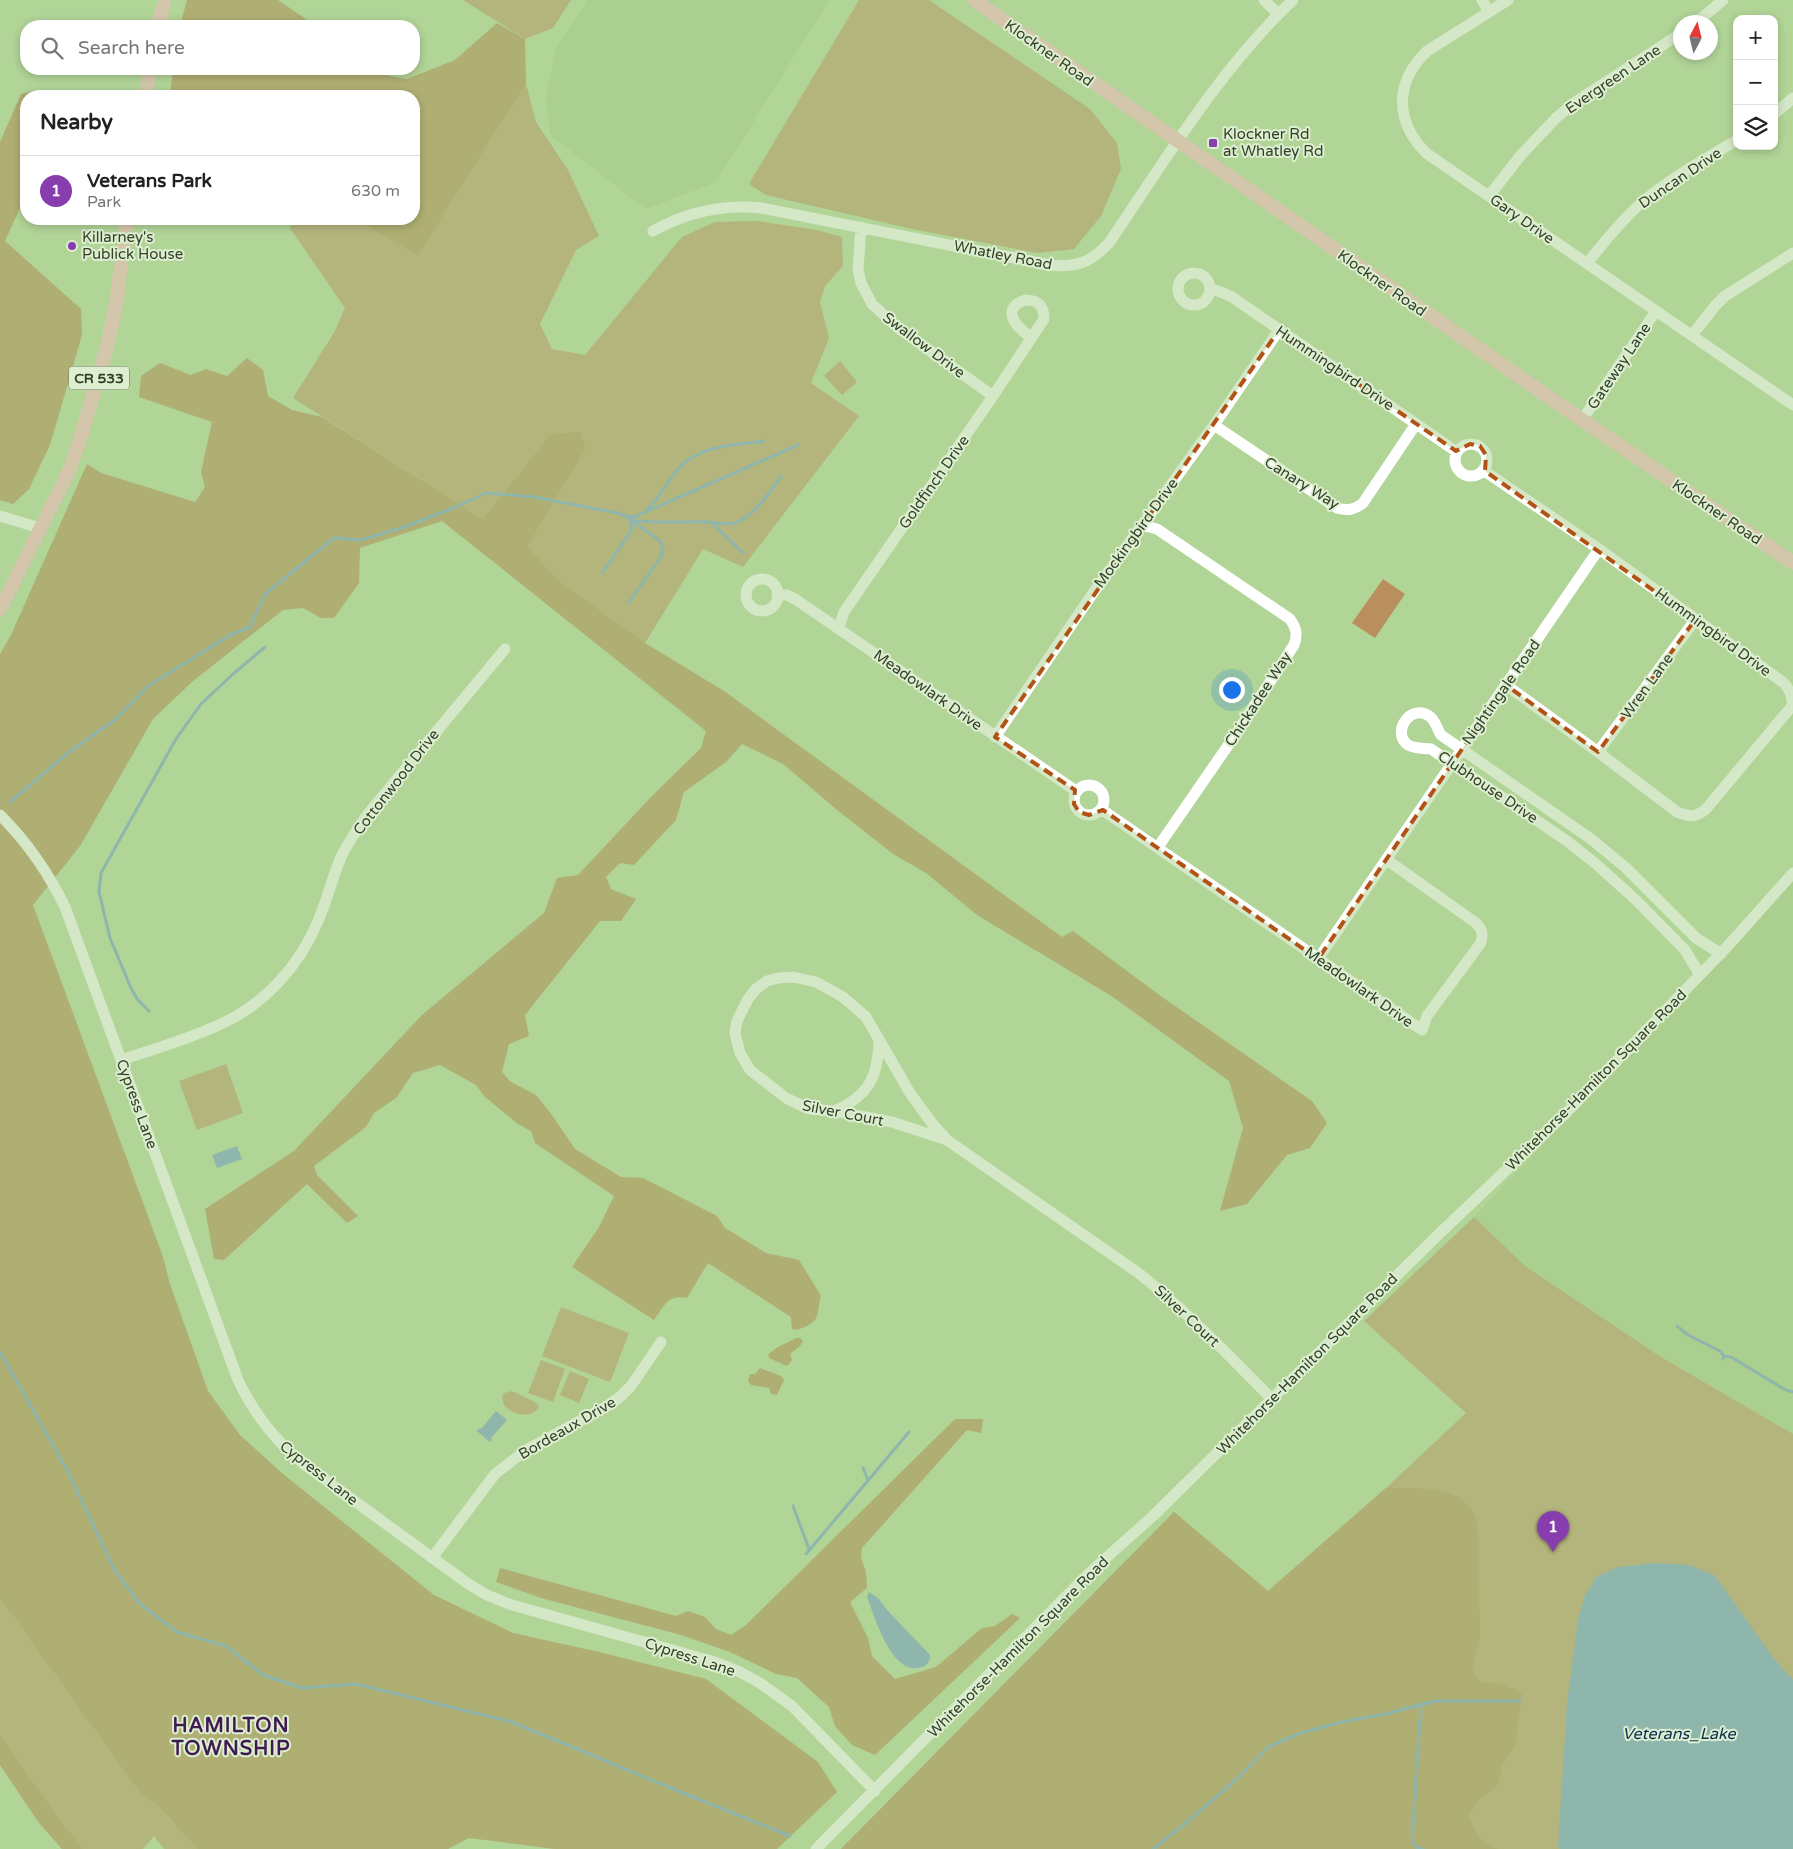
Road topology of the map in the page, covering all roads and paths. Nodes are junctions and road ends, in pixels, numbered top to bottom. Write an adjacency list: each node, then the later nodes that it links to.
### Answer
1 (165, 0): 11 (main road)
2 (974, 0): 17 (main road, Klockner Road)
3 (1264, 0): 9 (street)
4 (1293, 0): 9 (street, Whatley Road)
5 (1482, 0): 8 (street)
6 (1508, 0): 8 (street, Gary Drive)
7 (1723, 0): 10 (street)
8 (1489, 12): 19 (street, Gary Drive)
9 (1278, 14): 17 (street, Whatley Road)
10 (1706, 15)
11 (160, 20)
12 (1673, 39): 19 (street, Evergreen Lane)
13 (149, 75): 14 (main road)
14 (147, 90)
15 (1793, 98): 16 (street)
16 (1778, 111)
17 (1177, 142): 21 (street, Whatley Road); 32 (main road, Klockner Road)
18 (1733, 143): 24 (street, Duncan Drive)
19 (1489, 196): 24 (street, Gary Drive)
20 (126, 225): 39 (main road, CR 533)
21 (861, 227): 22 (street, Whatley Road); 30 (street, Swallow Drive)
22 (653, 231)
23 (1793, 253): 28 (street)
24 (1587, 263): 26 (street, Gary Drive)
25 (1210, 289): 27 (street, Hummingbird Drive)
26 (1656, 311): 28 (street, Gary Drive); 32 (street, Gateway Lane)
27 (1280, 330): 33 (street, Hummingbird Drive); 34 (street, Mockingbird Drive)
28 (1692, 335): 31 (street, Gary Drive)
29 (1031, 337): 30 (street, Goldfinch Drive)
30 (993, 396): 45 (street, Goldfinch Drive)
31 (1793, 405)
32 (1582, 420): 41 (main road, Klockner Road)
33 (1416, 424): 34 (street, Canary Way); 35 (street, Hummingbird Drive)
34 (1214, 425): 38 (street, Mockingbird Drive)
35 (1457, 452): 36 (street); 36 (street)
36 (1483, 470): 40 (street, Hummingbird Drive)
37 (0, 516): 39 (street)
38 (1142, 525): 48 (street, Mockingbird Drive); 55 (street, Chickadee Way)
39 (40, 528): 43 (main road, CR 533)
40 (1599, 549): 44 (street, Hummingbird Drive); 47 (street, Nightingale Road)
41 (1793, 563)
42 (777, 595): 45 (street, Meadowlark Drive)
43 (0, 610)
44 (1695, 620): 50 (street, Wren Lane); 50 (street, Hummingbird Drive)
45 (839, 627): 48 (street, Meadowlark Drive)
46 (505, 649): 66 (street, Cottonwood Drive)
47 (1506, 686): 49 (street, Nightingale Road); 50 (street, Hummingbird Drive)
48 (995, 737): 52 (street, Meadowlark Drive)
49 (1462, 749): 51 (street, Nightingale Road); 51 (street, Clubhouse Drive); 58 (street, Clubhouse Drive)
50 (1598, 752)
51 (1452, 763): 56 (street, Nightingale Road); 59 (street, Clubhouse Drive)
52 (1076, 791): 53 (street); 53 (street)
53 (1101, 809): 55 (street, Meadowlark Drive)
54 (0, 815): 66 (street, Cypress Lane)
55 (1158, 847): 63 (street, Meadowlark Drive)
56 (1387, 860): 63 (street, Nightingale Road); 63 (street, Meadowlark Drive)
57 (1793, 872): 62 (street, Whitehorse-Hamilton Square Road)
58 (1637, 879): 59 (street); 60 (street, Clubhouse Drive)
59 (1625, 891): 61 (street, Clubhouse Drive)
60 (1666, 907): 61 (street); 62 (street, Clubhouse Drive)
61 (1655, 920): 64 (street, Clubhouse Drive)
62 (1720, 954): 64 (street, Whitehorse-Hamilton Square Road)
63 (1318, 959)
64 (1700, 975): 70 (street, Whitehorse-Hamilton Square Road)
65 (879, 1040): 67 (street); 67 (street, Silver Court); 68 (street, Silver Court)
66 (122, 1060): 71 (street, Cypress Lane)
67 (833, 1111): 68 (street, Silver Court)
68 (947, 1140): 70 (street, Silver Court)
69 (661, 1342): 71 (street, Bordeaux Drive)
70 (1272, 1399): 72 (street, Whitehorse-Hamilton Square Road)
71 (432, 1558): 72 (street, Cypress Lane)
72 (875, 1791): 73 (street, Whitehorse-Hamilton Square Road)
73 (816, 1849)

